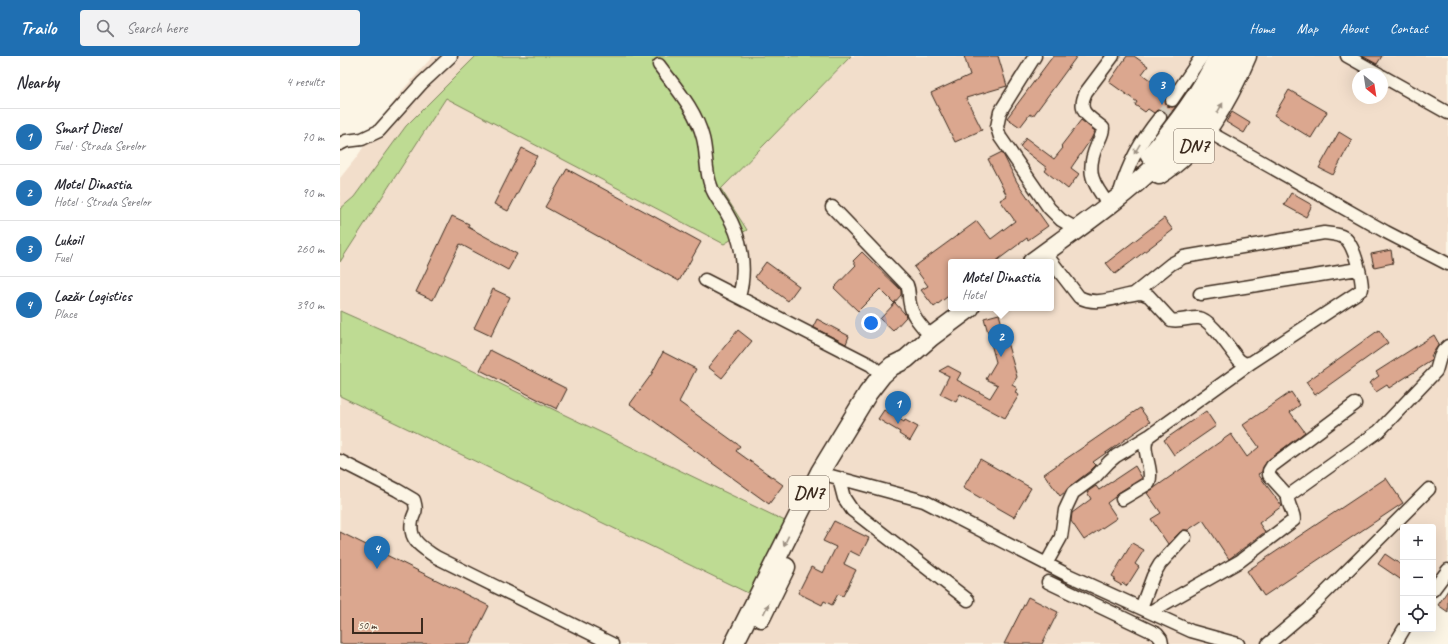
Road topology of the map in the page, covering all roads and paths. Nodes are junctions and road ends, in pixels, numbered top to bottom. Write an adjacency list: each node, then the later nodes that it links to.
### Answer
1 (451, 56): 16 (street)
2 (1035, 56): 20 (street)
3 (1113, 56): 18 (street)
4 (1202, 56): 12 (street)
5 (1218, 56): 17 (highway, DN7)
6 (1233, 56): 18 (highway, DN7)
7 (1247, 56): 15 (highway, DN7, one-way to 7)
8 (1347, 56): 10 (street)
9 (659, 65): 28 (street)
10 (1368, 68)
11 (1388, 79): 13 (street)
12 (1172, 100)
13 (1448, 112)
14 (1160, 117): 17 (street, one-way to 17)
15 (1207, 131): 18 (highway, DN7); 22 (street)
16 (340, 144)
17 (1120, 192): 18 (highway, DN7)
18 (1109, 206): 20 (highway, DN7)
19 (832, 207): 30 (street)
20 (1077, 229): 21 (highway, DN7)
21 (1038, 257)
22 (1448, 264)
23 (1358, 269): 26 (street); 27 (street); 33 (street)
24 (1054, 273): 26 (street)
25 (705, 280): 28 (street)
26 (1135, 293): 33 (street)
27 (1200, 294)
28 (739, 297): 34 (street)
29 (966, 311): 30 (highway, DN7)
30 (931, 337): 32 (highway, DN7)
31 (1448, 346): 40 (street)
32 (906, 359): 34 (highway, DN7); 38 (highway, DN7)
33 (1252, 362): 36 (street)
34 (882, 375): 53 (highway, DN7, one-way to 53)
35 (1355, 404): 40 (street)
36 (1149, 436): 41 (street); 43 (street)
37 (340, 461): 52 (street)
38 (835, 477): 43 (street); 47 (street); 54 (highway, DN7, one-way to 38)
39 (1429, 489): 57 (street)
40 (1288, 496): 49 (street)
41 (1122, 499)
42 (1185, 537): 49 (street)
43 (1046, 564): 48 (street)
44 (1448, 570): 46 (street)
45 (1048, 582): 50 (street)
46 (1436, 586)
47 (968, 600)
48 (1129, 603): 49 (street); 50 (street)
49 (1145, 610): 56 (street)
50 (1123, 618): 55 (street)
51 (1402, 632): 58 (street)
52 (612, 644)
53 (734, 644)
54 (748, 644)
55 (1162, 644)
56 (1238, 644)
57 (1268, 644)
58 (1395, 644)

